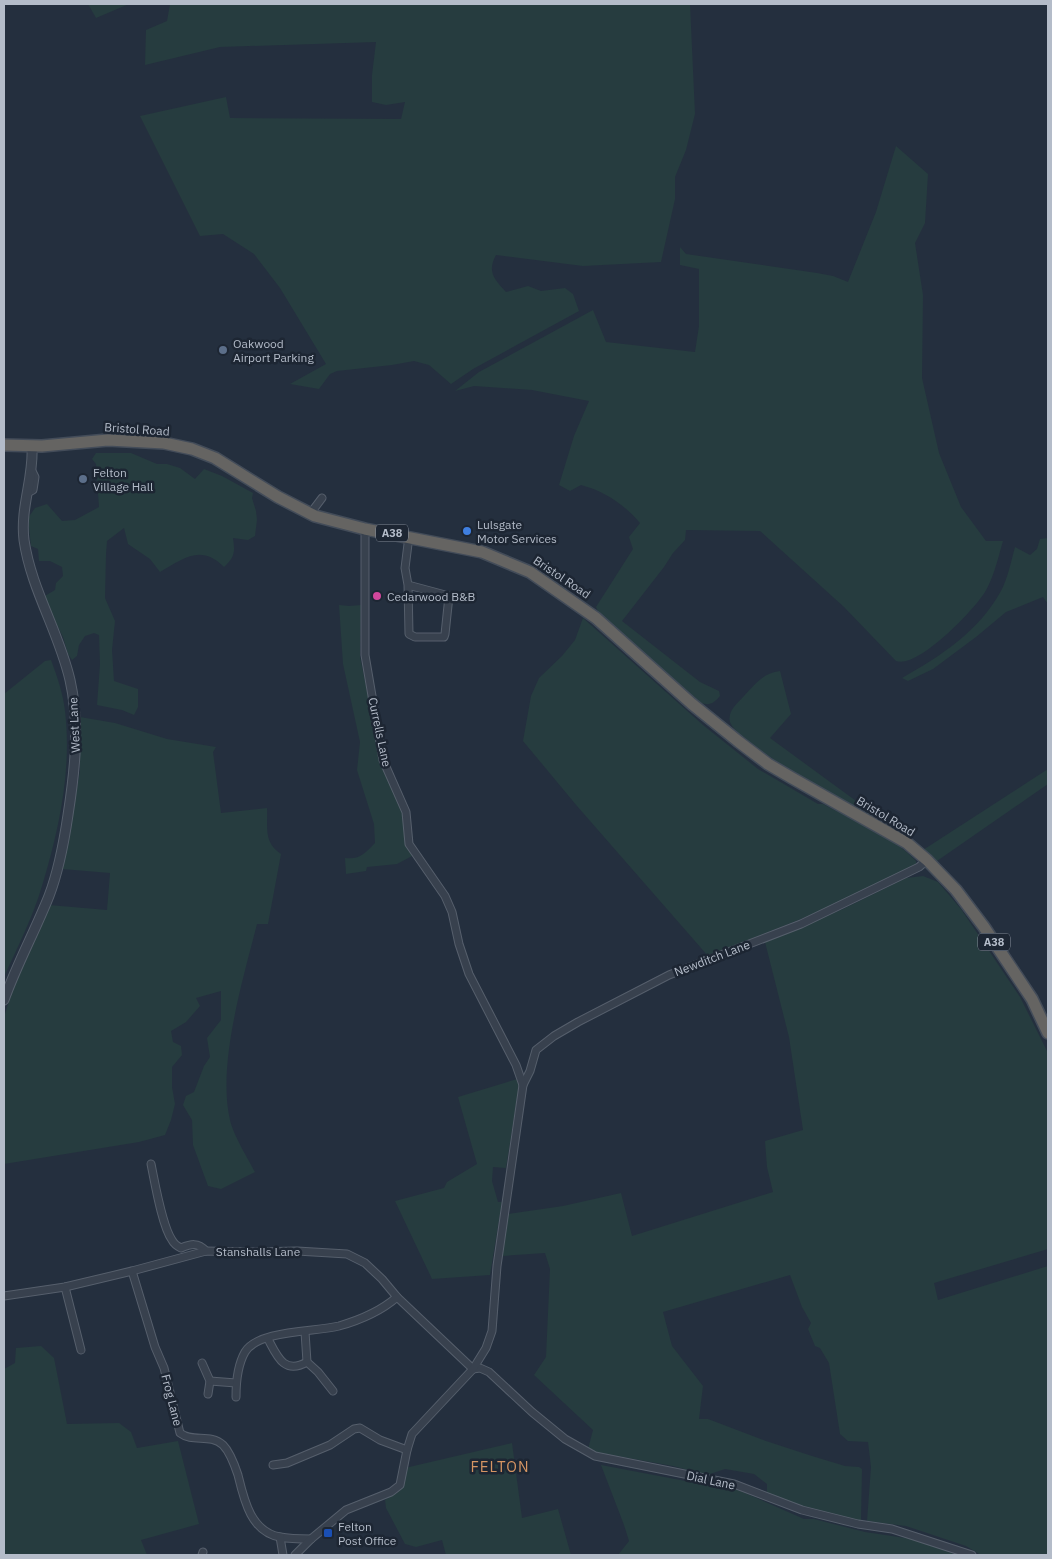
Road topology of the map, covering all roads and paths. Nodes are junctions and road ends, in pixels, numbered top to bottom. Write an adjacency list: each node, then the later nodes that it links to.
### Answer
1 (4, 445): 2 (highway, Bristol Road / A38)
2 (32, 446): 4 (highway, Bristol Road / A38); 9 (street, West Lane)
3 (322, 498): 4 (street)
4 (310, 514): 5 (highway, Bristol Road / A38)
5 (365, 529): 6 (highway, Bristol Road / A38); 11 (street, Currells Lane)
6 (408, 536): 7 (street); 8 (highway, Bristol Road / A38)
7 (408, 585): 7 (street)
8 (927, 860): 10 (highway, A38); 11 (street, Newditch Lane)
9 (4, 1000)
10 (1048, 1033)
11 (523, 1085): 23 (street)
12 (151, 1164): 13 (street)
13 (206, 1251): 14 (street, Stanshalls Lane); 17 (street, Stanshalls Lane)
14 (132, 1271): 15 (street, Stanshalls Lane); 31 (street, Frog Lane)
15 (65, 1287): 16 (street, Stanshalls Lane); 20 (street)
16 (4, 1296)
17 (397, 1297): 18 (street); 23 (street, Stanshalls Lane)
18 (305, 1332): 19 (street); 21 (street)
19 (268, 1339): 21 (street); 25 (street)
20 (81, 1350)
21 (307, 1362): 26 (street)
22 (202, 1363): 24 (street)
23 (473, 1369): 29 (street); 35 (street, Dial Lane)
24 (210, 1381): 25 (street); 27 (street)
25 (236, 1383): 28 (street)
26 (333, 1391)
27 (208, 1394)
28 (236, 1397)
29 (407, 1450): 30 (street); 32 (street)
30 (273, 1465)
31 (280, 1537): 32 (street, Frog Lane); 33 (street)
32 (311, 1540): 34 (street)
33 (283, 1555)
34 (296, 1555)
35 (972, 1555)

